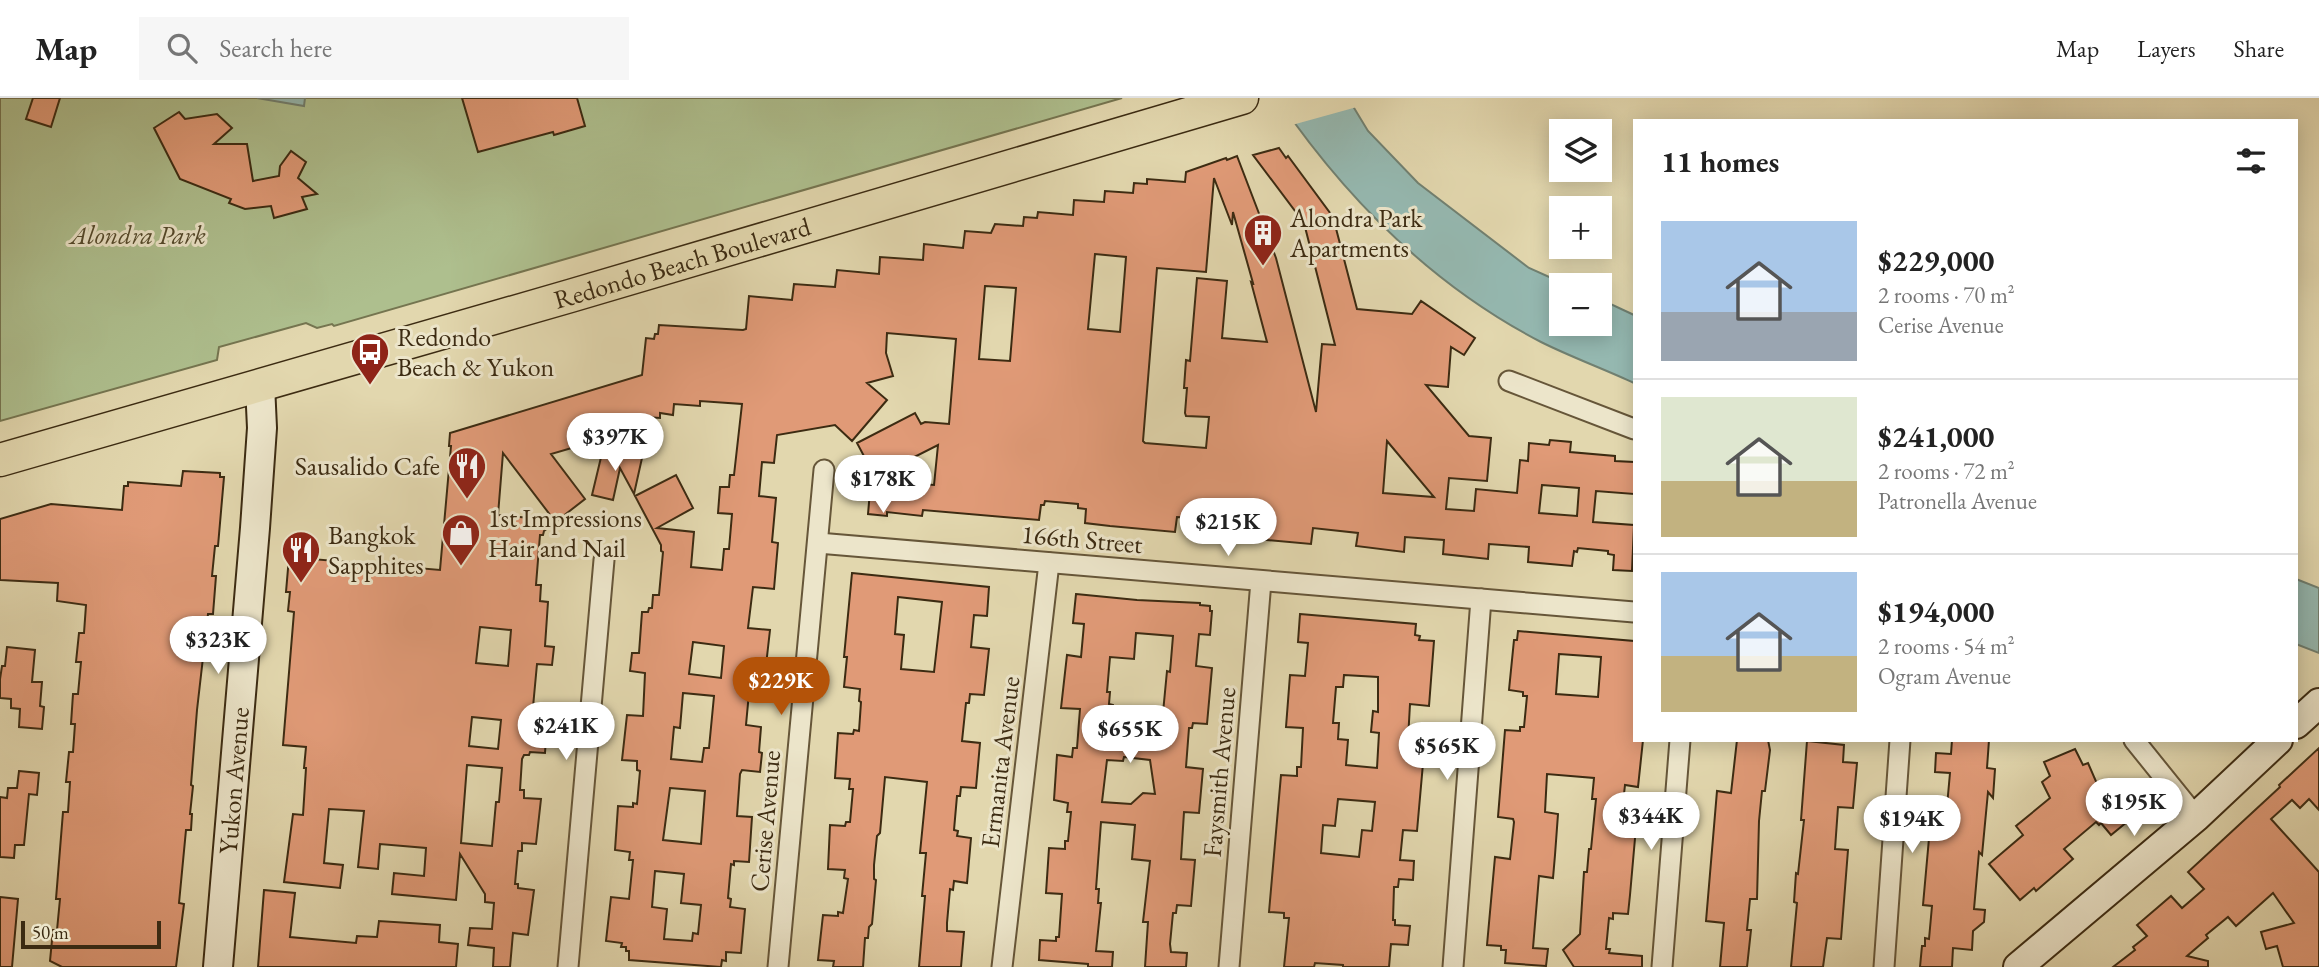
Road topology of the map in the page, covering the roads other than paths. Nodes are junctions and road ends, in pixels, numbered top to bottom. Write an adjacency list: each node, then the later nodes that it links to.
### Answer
1 (1242, 98): 3 (main road, Redondo Beach Boulevard)
2 (1509, 381): 4 (street)
3 (260, 385): 5 (main road, Redondo Beach Boulevard); 20 (street, Yukon Avenue)
4 (1633, 429)
5 (0, 460)
6 (824, 470): 7 (street, Cerise Avenue)
7 (817, 543): 9 (street, 166th Street); 22 (street, Cerise Avenue)
8 (604, 560): 21 (street)
9 (1049, 563): 10 (street, 166th Street); 23 (street, Ermanita Avenue)
10 (1261, 581): 11 (street, 166th Street); 24 (street, Faysmith Avenue)
11 (1481, 599): 12 (street, 166th Street); 25 (street)
12 (1633, 612)
13 (2319, 703): 14 (street)
14 (2298, 722)
15 (1680, 742): 26 (street)
16 (1900, 742): 27 (street)
17 (2136, 742): 19 (street)
18 (2276, 742): 19 (street)
19 (2196, 817): 28 (street)
20 (218, 967)
21 (568, 967)
22 (778, 967)
23 (1002, 967)
24 (1229, 967)
25 (1453, 967)
26 (1662, 967)
27 (1884, 967)
28 (2018, 967)

